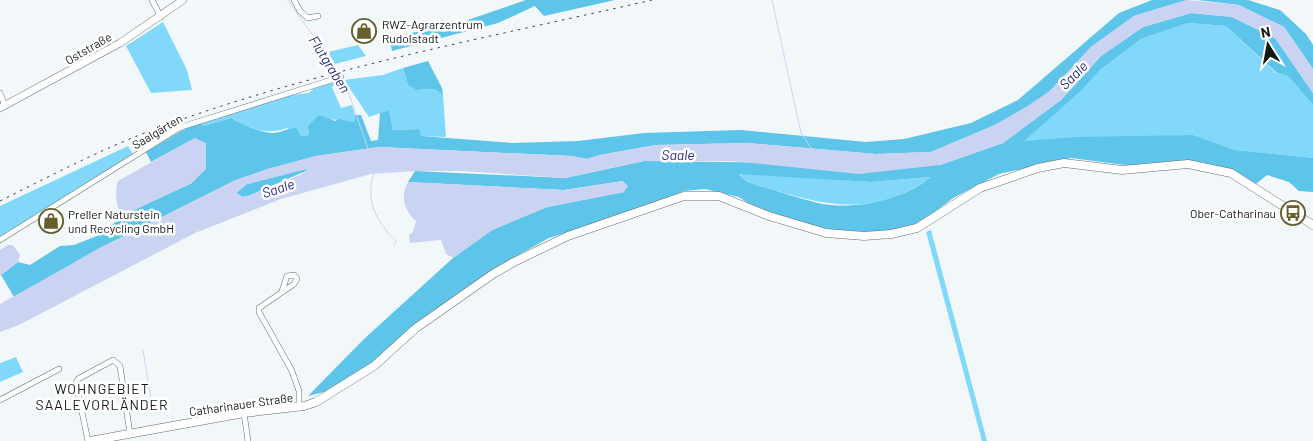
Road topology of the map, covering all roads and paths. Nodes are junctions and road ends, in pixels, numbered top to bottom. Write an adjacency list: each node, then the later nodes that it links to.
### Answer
1 (152, 0): 5 (street)
2 (183, 0): 5 (street, Oststraße)
3 (294, 0): 4 (street)
4 (318, 16)
5 (161, 17): 8 (street, Oststraße)
6 (339, 78): 10 (street, Saalgärten)
7 (0, 94): 8 (street)
8 (3, 107)
9 (1313, 224): 14 (main road, Catharinauer Straße)
10 (0, 240)
11 (282, 291): 14 (street)
12 (59, 369): 13 (street)
13 (0, 400)
14 (299, 407): 15 (main road, Catharinauer Straße)
15 (244, 414): 16 (main road, Catharinauer Straße); 18 (street)
16 (130, 434): 17 (main road, Catharinauer Straße); 17 (street)
17 (89, 441)
18 (248, 441)

